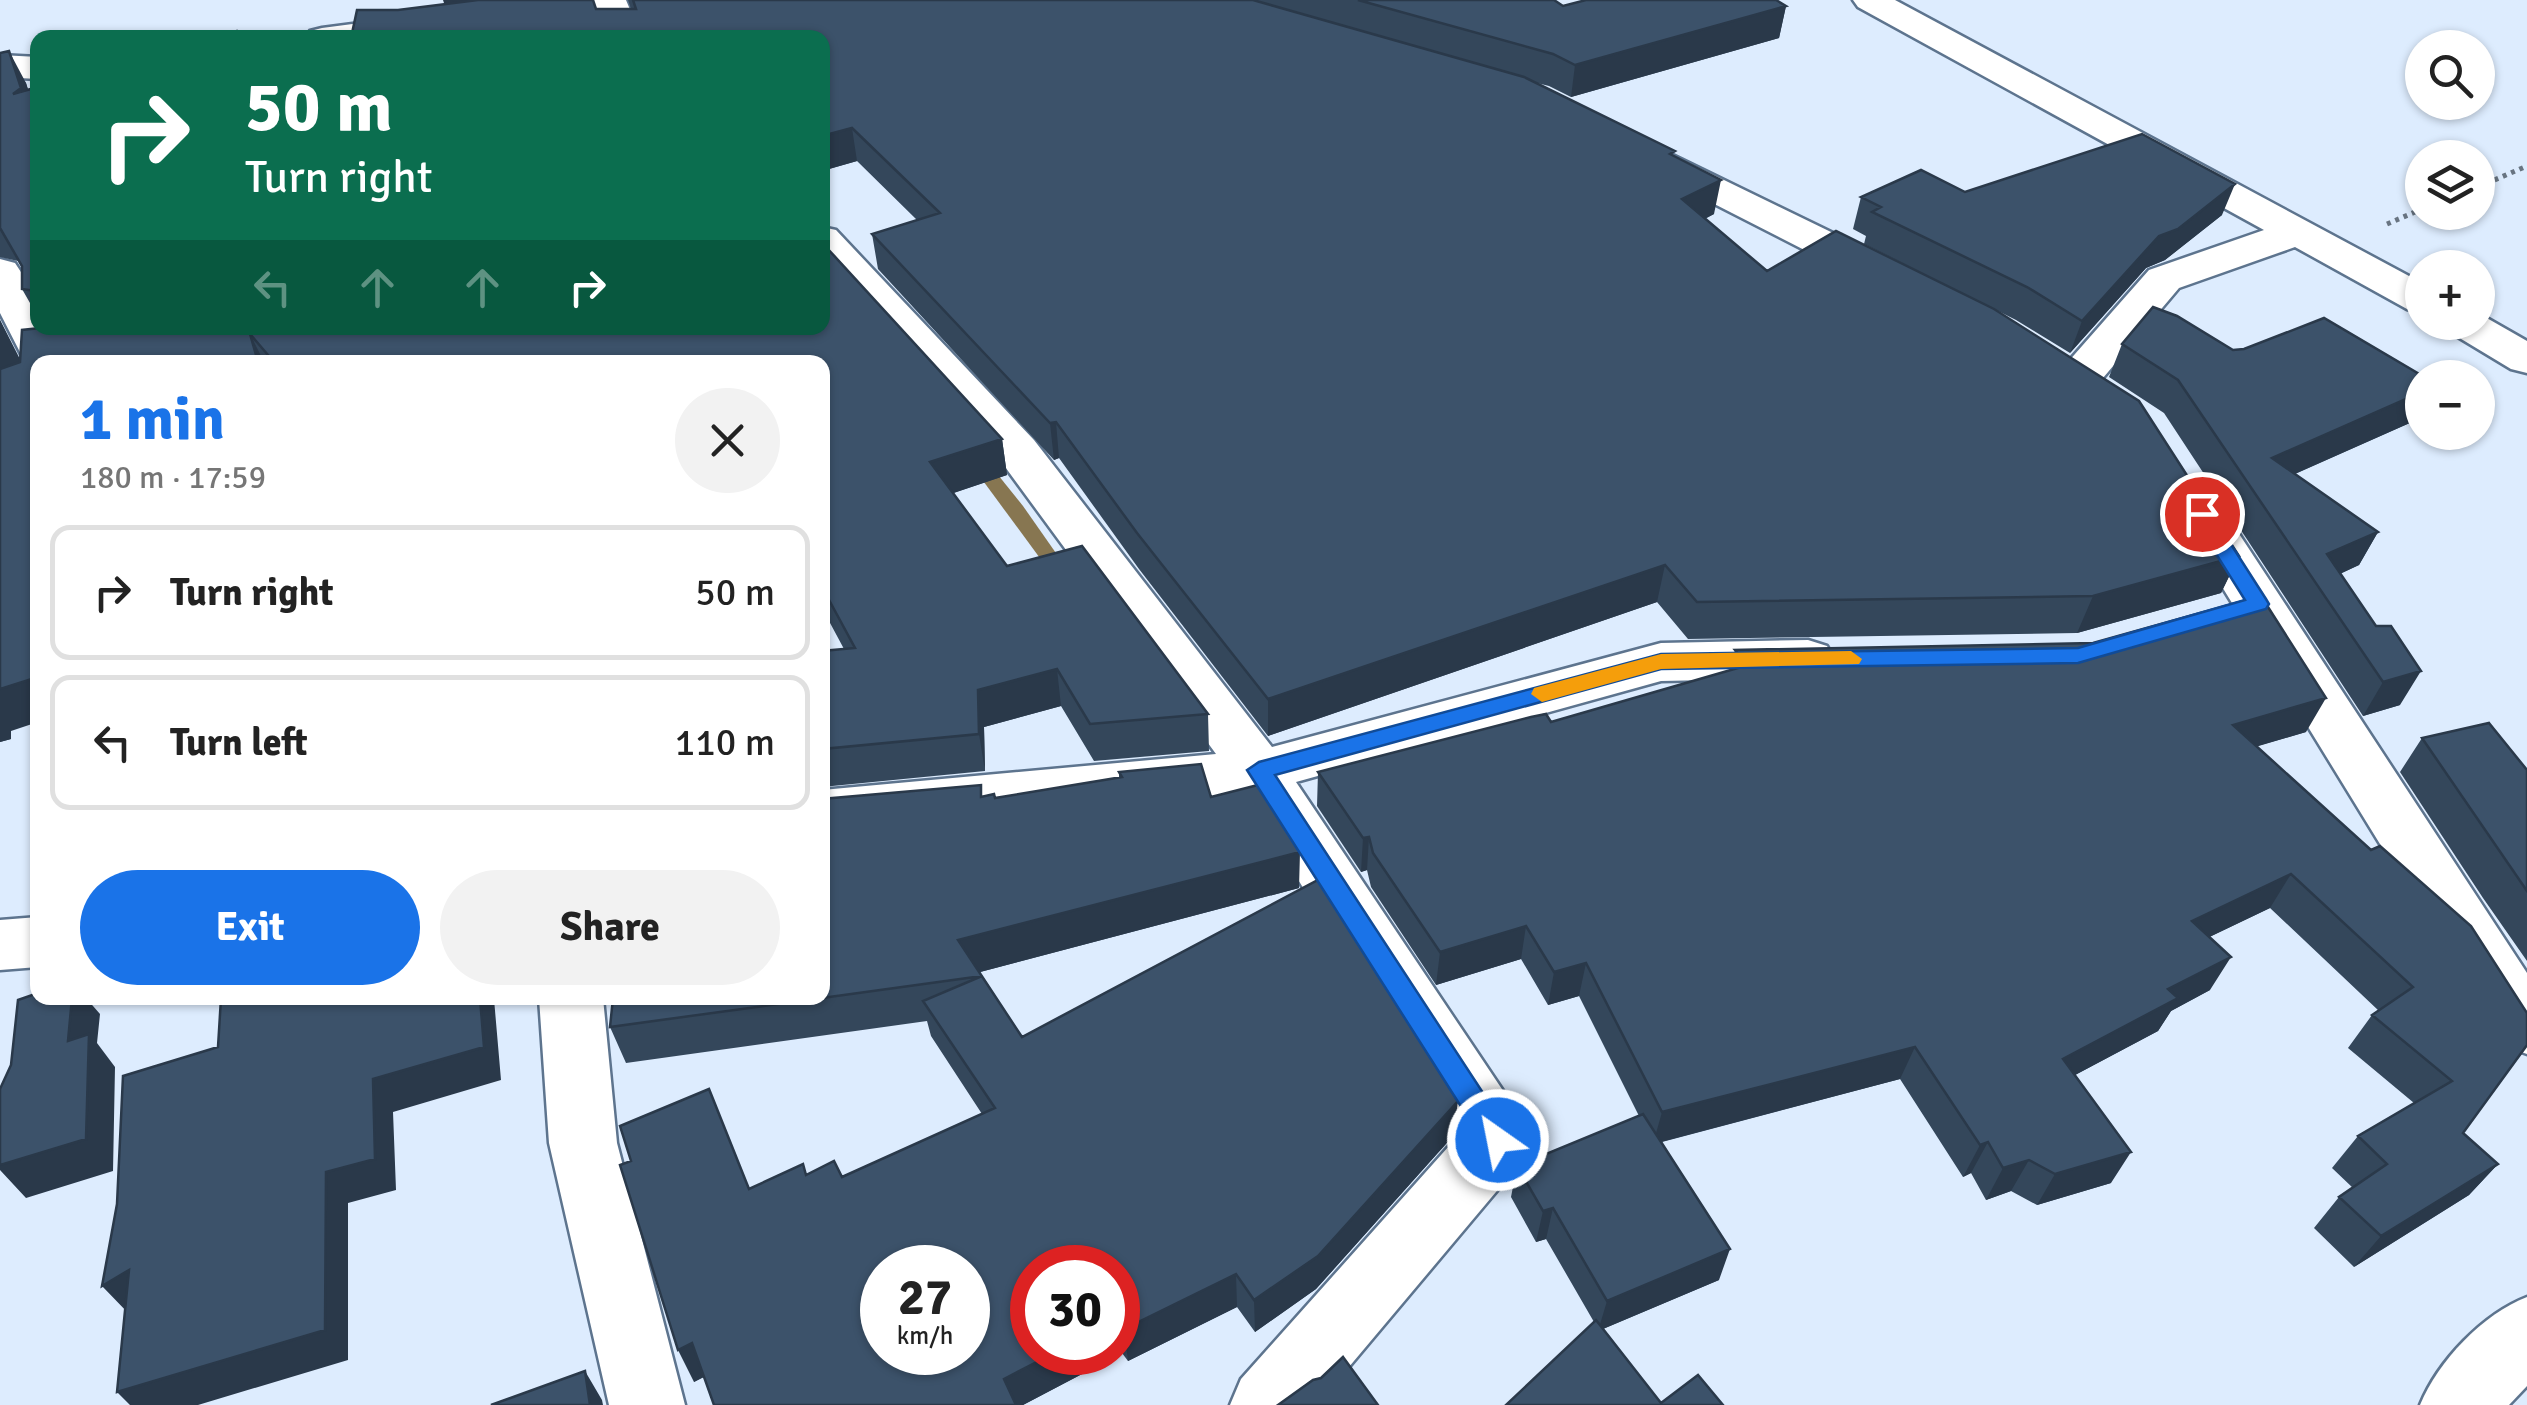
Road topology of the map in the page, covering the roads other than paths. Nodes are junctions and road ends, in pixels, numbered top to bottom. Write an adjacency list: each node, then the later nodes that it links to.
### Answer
1 (1870, 0): 9 (street)
2 (492, 17): 5 (street)
3 (454, 21): 4 (street)
4 (384, 30)
5 (622, 30)
6 (0, 66): 7 (street)
7 (30, 68)
8 (1606, 134): 13 (street)
9 (2299, 232): 12 (street); 17 (street)
10 (830, 248): 22 (street)
11 (0, 272): 15 (street)
12 (2405, 291)
13 (1927, 296)
14 (2494, 340): 16 (street)
15 (38, 355)
16 (2527, 360)
17 (2117, 408)
18 (2176, 474): 19 (street)
19 (2258, 604): 20 (street); 27 (street)
20 (2204, 620)
21 (1860, 659): 22 (street)
22 (1259, 770): 23 (street); 30 (street)
23 (830, 811)
24 (30, 943): 25 (street)
25 (0, 945)
26 (572, 1005): 29 (street)
27 (2527, 1027)
28 (2527, 1332): 31 (street)
29 (647, 1405)
30 (1268, 1405)
31 (2458, 1405)

